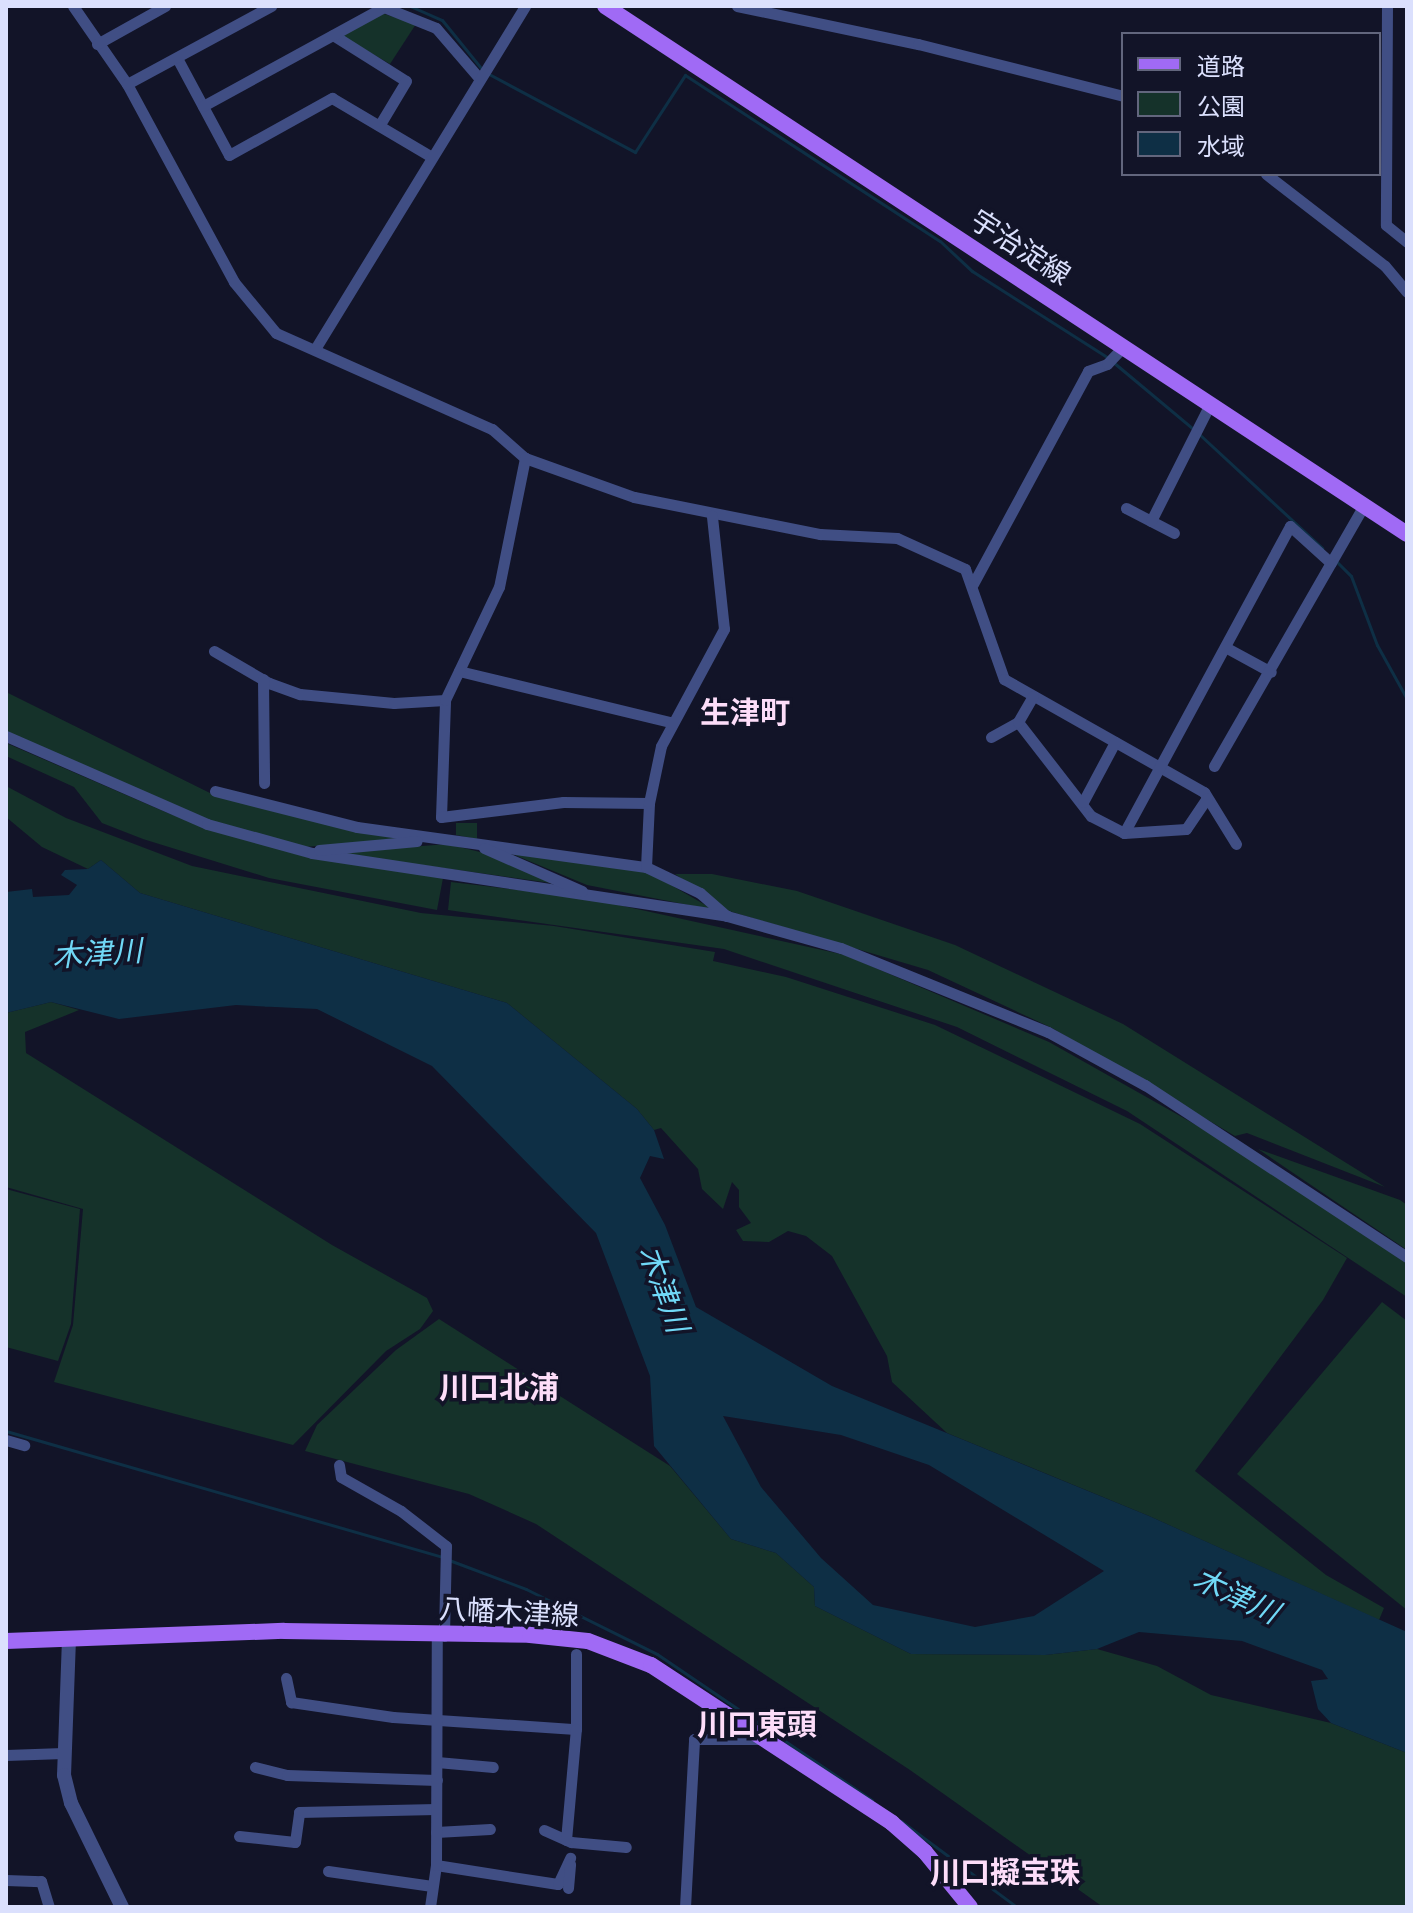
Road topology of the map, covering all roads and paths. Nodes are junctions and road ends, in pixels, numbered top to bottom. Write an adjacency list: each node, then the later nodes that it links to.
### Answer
1 (73, 6): 10 (street)
2 (165, 6): 10 (street)
3 (271, 6): 11 (street)
4 (383, 6): 9 (street); 12 (street)
5 (525, 6): 12 (street)
6 (605, 6): 21 (main road, 宇治淀線)
7 (737, 6): 14 (street)
8 (1387, 6): 19 (street)
9 (333, 35): 15 (street); 16 (street)
10 (97, 44): 13 (street)
11 (177, 58): 13 (street); 15 (street)
12 (479, 78): 17 (street)
13 (127, 84): 22 (street)
14 (1121, 95)
15 (203, 106): 16 (street)
16 (379, 126): 17 (street)
17 (430, 156): 22 (street)
18 (1269, 176): 20 (street)
19 (1407, 242)
20 (1407, 292)
21 (1123, 347): 23 (main road, 宇治淀線); 32 (street)
22 (315, 349): 24 (street)
23 (1210, 404): 25 (main road, 宇治淀線); 28 (street)
24 (525, 458): 27 (street); 35 (street)
25 (1364, 505): 30 (main road, 宇治淀線); 31 (street)
26 (1126, 508): 28 (street)
27 (712, 516): 32 (street); 40 (street)
28 (1151, 521): 29 (street)
29 (1174, 533)
30 (1407, 534)
31 (1331, 563): 33 (street); 36 (street)
32 (973, 584): 38 (street)
33 (1225, 647): 36 (street); 46 (street)
34 (214, 651): 37 (street)
35 (459, 671): 39 (street); 40 (street)
36 (1271, 672): 45 (street)
37 (263, 679): 39 (street); 47 (street)
38 (1033, 696): 41 (street); 44 (street)
39 (445, 700): 52 (street)
40 (670, 722): 51 (street)
41 (1018, 722): 43 (street); 50 (street)
42 (6, 736): 56 (street)
43 (991, 737)
44 (1115, 742): 46 (street); 50 (street)
45 (1214, 766)
46 (1160, 767): 49 (street); 53 (street)
47 (264, 783)
48 (215, 791): 54 (street)
49 (1207, 798): 53 (street); 55 (street)
50 (1083, 802): 53 (street)
51 (649, 803): 52 (street); 57 (street)
52 (441, 817): 54 (street)
53 (1124, 833)
54 (453, 839): 56 (street); 57 (street); 58 (street)
55 (1236, 844)
56 (312, 853): 58 (street)
57 (646, 867): 59 (street)
58 (585, 893): 59 (street)
59 (727, 916): 60 (street)
60 (1407, 1257)
61 (6, 1440): 62 (street)
62 (24, 1445)
63 (339, 1465): 64 (street)
64 (440, 1635): 65 (main road, 八幡木津線); 69 (street); 71 (main road, 八幡木津線)
65 (69, 1639): 66 (main road, 八幡木津線); 72 (street)
66 (6, 1641)
67 (576, 1654): 70 (street)
68 (286, 1678): 69 (street)
69 (438, 1718): 70 (street); 74 (street)
70 (576, 1729): 83 (street)
71 (765, 1739): 94 (street); 95 (main road, 八幡木津線)
72 (63, 1753): 73 (street); 92 (street)
73 (6, 1755)
74 (437, 1762): 76 (street); 77 (street)
75 (255, 1767): 77 (street)
76 (493, 1767)
77 (437, 1780): 78 (street)
78 (436, 1809): 81 (street); 82 (street)
79 (490, 1829): 81 (street)
80 (544, 1830): 83 (street)
81 (436, 1832): 86 (street)
82 (239, 1836)
83 (568, 1841): 84 (street); 85 (street)
84 (626, 1847)
85 (570, 1858): 86 (street); 90 (street)
86 (436, 1865): 89 (street)
87 (328, 1871): 89 (street)
88 (6, 1880): 91 (street)
89 (432, 1886): 93 (street)
90 (568, 1888)
91 (49, 1907)
92 (122, 1907)
93 (430, 1907)
94 (685, 1907)
95 (970, 1907)

